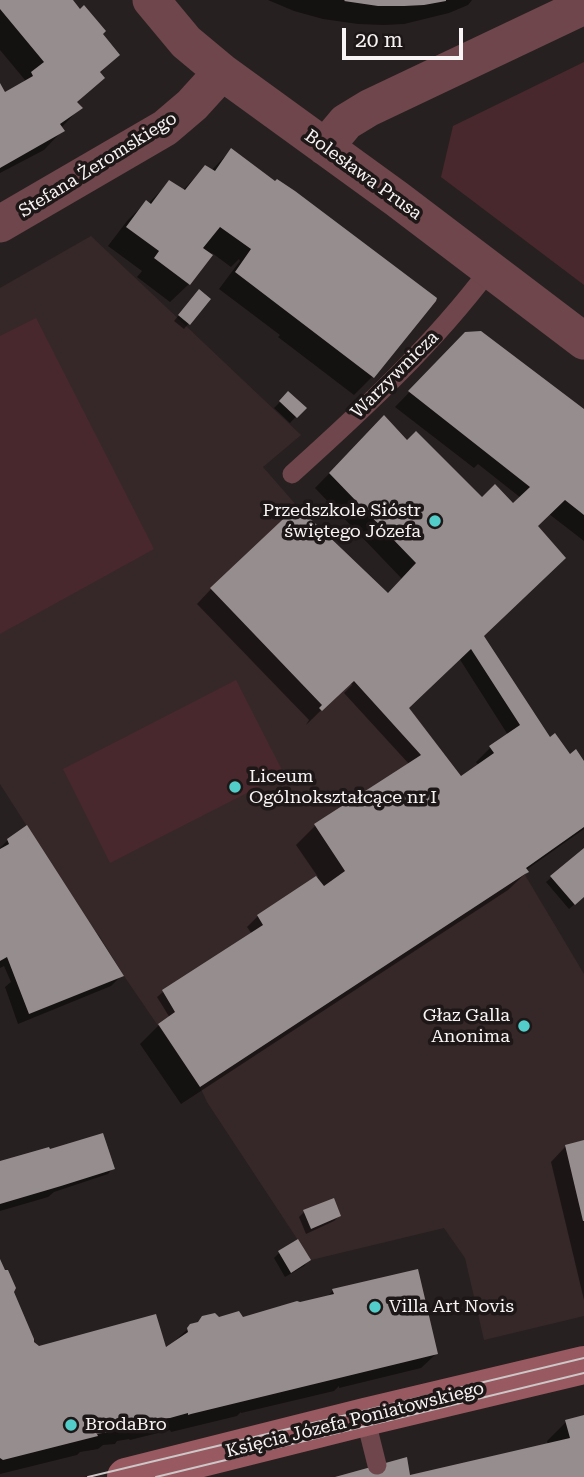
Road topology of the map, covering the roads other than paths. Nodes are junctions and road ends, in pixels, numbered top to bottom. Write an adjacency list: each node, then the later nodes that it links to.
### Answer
1 (151, 0): 3 (street, Bolesława Prusa)
2 (584, 6): 4 (street)
3 (222, 72): 4 (street, Bolesława Prusa); 5 (street, Stefana Żeromskiego)
4 (325, 147): 6 (street, Bolesława Prusa)
5 (0, 225)
6 (490, 270): 7 (street, Bolesława Prusa); 8 (lane, Warzywnicza)
7 (584, 341)
8 (292, 474)
9 (584, 1365): 10 (street, Księcia Józefa Poniatowskiego)
10 (365, 1416): 11 (lane); 12 (street, Księcia Józefa Poniatowskiego)
11 (377, 1465)
12 (126, 1477)

